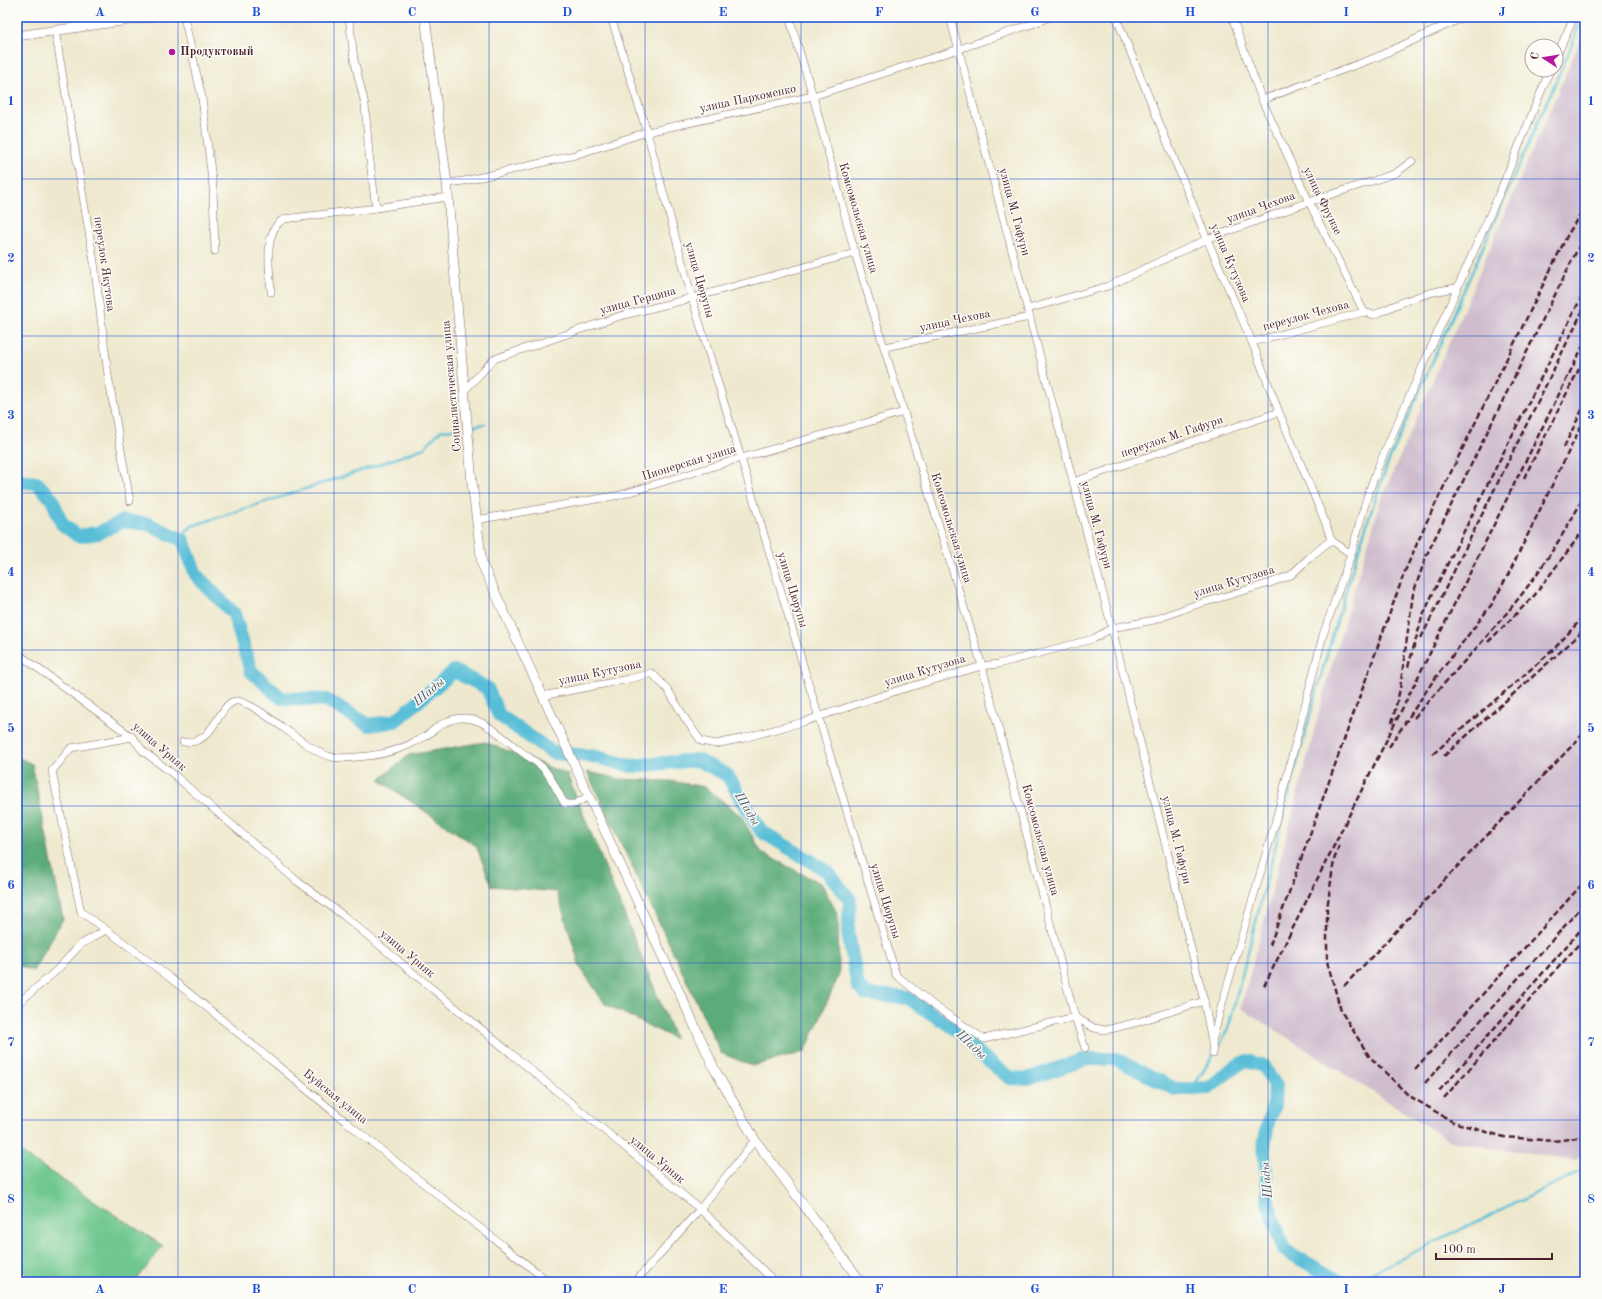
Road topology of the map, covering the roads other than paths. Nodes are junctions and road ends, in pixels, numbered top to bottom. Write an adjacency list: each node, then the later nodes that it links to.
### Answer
1 (150, 17): 14 (street)
2 (184, 17): 28 (street)
3 (349, 17): 26 (street)
4 (425, 17): 23 (street, Социалистическая улица)
5 (611, 17): 21 (street, улица Цюрупы)
6 (789, 17): 19 (street, Комсомольская улица)
7 (950, 17): 17 (street, улица М. Гафури)
8 (1048, 17): 17 (street, улица Пархоменко)
9 (1116, 17): 27 (street, улица Кутузова)
10 (1232, 17): 20 (street, улица Фрунзе)
11 (1464, 17): 13 (street)
12 (1574, 17): 16 (street)
13 (1455, 18): 20 (street)
14 (55, 30): 15 (street); 42 (street, переулок Якутова)
15 (17, 36)
16 (1564, 39)
17 (959, 49): 19 (street, улица Пархоменко); 34 (street, улица М. Гафури)
18 (1547, 78): 30 (street)
19 (813, 96): 21 (street, улица Пархоменко); 29 (street, Комсомольская улица)
20 (1262, 100): 25 (street, улица Фрунзе)
21 (647, 132): 23 (street, улица Пархоменко); 32 (street, улица Цюрупы)
22 (1412, 161): 25 (street, улица Чехова)
23 (447, 183): 24 (street, Социалистическая улица)
24 (448, 197): 26 (street); 37 (street, Социалистическая улица)
25 (1309, 202): 27 (street, улица Чехова); 33 (street, улица Фрунзе)
26 (376, 208): 31 (street)
27 (1207, 239): 34 (street, улица Чехова); 35 (street, улица Кутузова)
28 (215, 251)
29 (855, 253): 32 (street, улица Герцина); 36 (street, Комсомольская улица)
30 (1457, 288): 33 (street, переулок Чехова); 45 (street)
31 (272, 292)
32 (692, 298): 37 (street, улица Герцина); 40 (street, улица Цюрупы)
33 (1364, 312): 35 (street, переулок Чехова)
34 (1029, 313): 36 (street, улица Чехова); 41 (street, улица М. Гафури)
35 (1252, 342): 39 (street, улица Кутузова)
36 (885, 348): 38 (street, Комсомольская улица)
37 (464, 391): 43 (street, Социалистическая улица)
38 (904, 412): 40 (street, Пионерская улица); 48 (street, Комсомольская улица)
39 (1279, 412): 41 (street, переулок М. Гафури); 44 (street, улица Кутузова)
40 (741, 458): 43 (street, Пионерская улица); 50 (street, улица Цюрупы)
41 (1073, 482): 46 (street, улица М. Гафури)
42 (130, 501)
43 (476, 520): 49 (street, Социалистическая улица)
44 (1331, 540): 45 (street); 46 (street, улица Кутузова)
45 (1351, 554): 58 (street)
46 (1112, 628): 48 (street, улица Кутузова); 55 (street, улица М. Гафури)
47 (17, 653): 51 (street, улица Урняк)
48 (982, 666): 50 (street, улица Кутузова); 57 (street, Комсомольская улица)
49 (542, 696): 50 (street, улица Кутузова); 53 (street, Социалистическая улица)
50 (818, 717): 57 (street, улица Цюрупы)
51 (132, 736): 54 (street, Буйская улица); 62 (street, улица Урняк)
52 (183, 742): 53 (street)
53 (589, 796): 61 (street, Социалистическая улица)
54 (106, 930): 56 (street); 63 (street, Буйская улица)
55 (1204, 1001): 57 (street); 58 (street, улица М. Гафури)
56 (17, 1003)
57 (1075, 1017): 59 (street, Комсомольская улица)
58 (1212, 1042): 60 (street)
59 (1084, 1048)
60 (1212, 1054)
61 (755, 1140): 62 (street); 66 (street, Социалистическая улица)
62 (700, 1210): 64 (street); 65 (street, улица Урняк)
63 (549, 1282)
64 (635, 1282)
65 (775, 1282)
66 (861, 1282)

